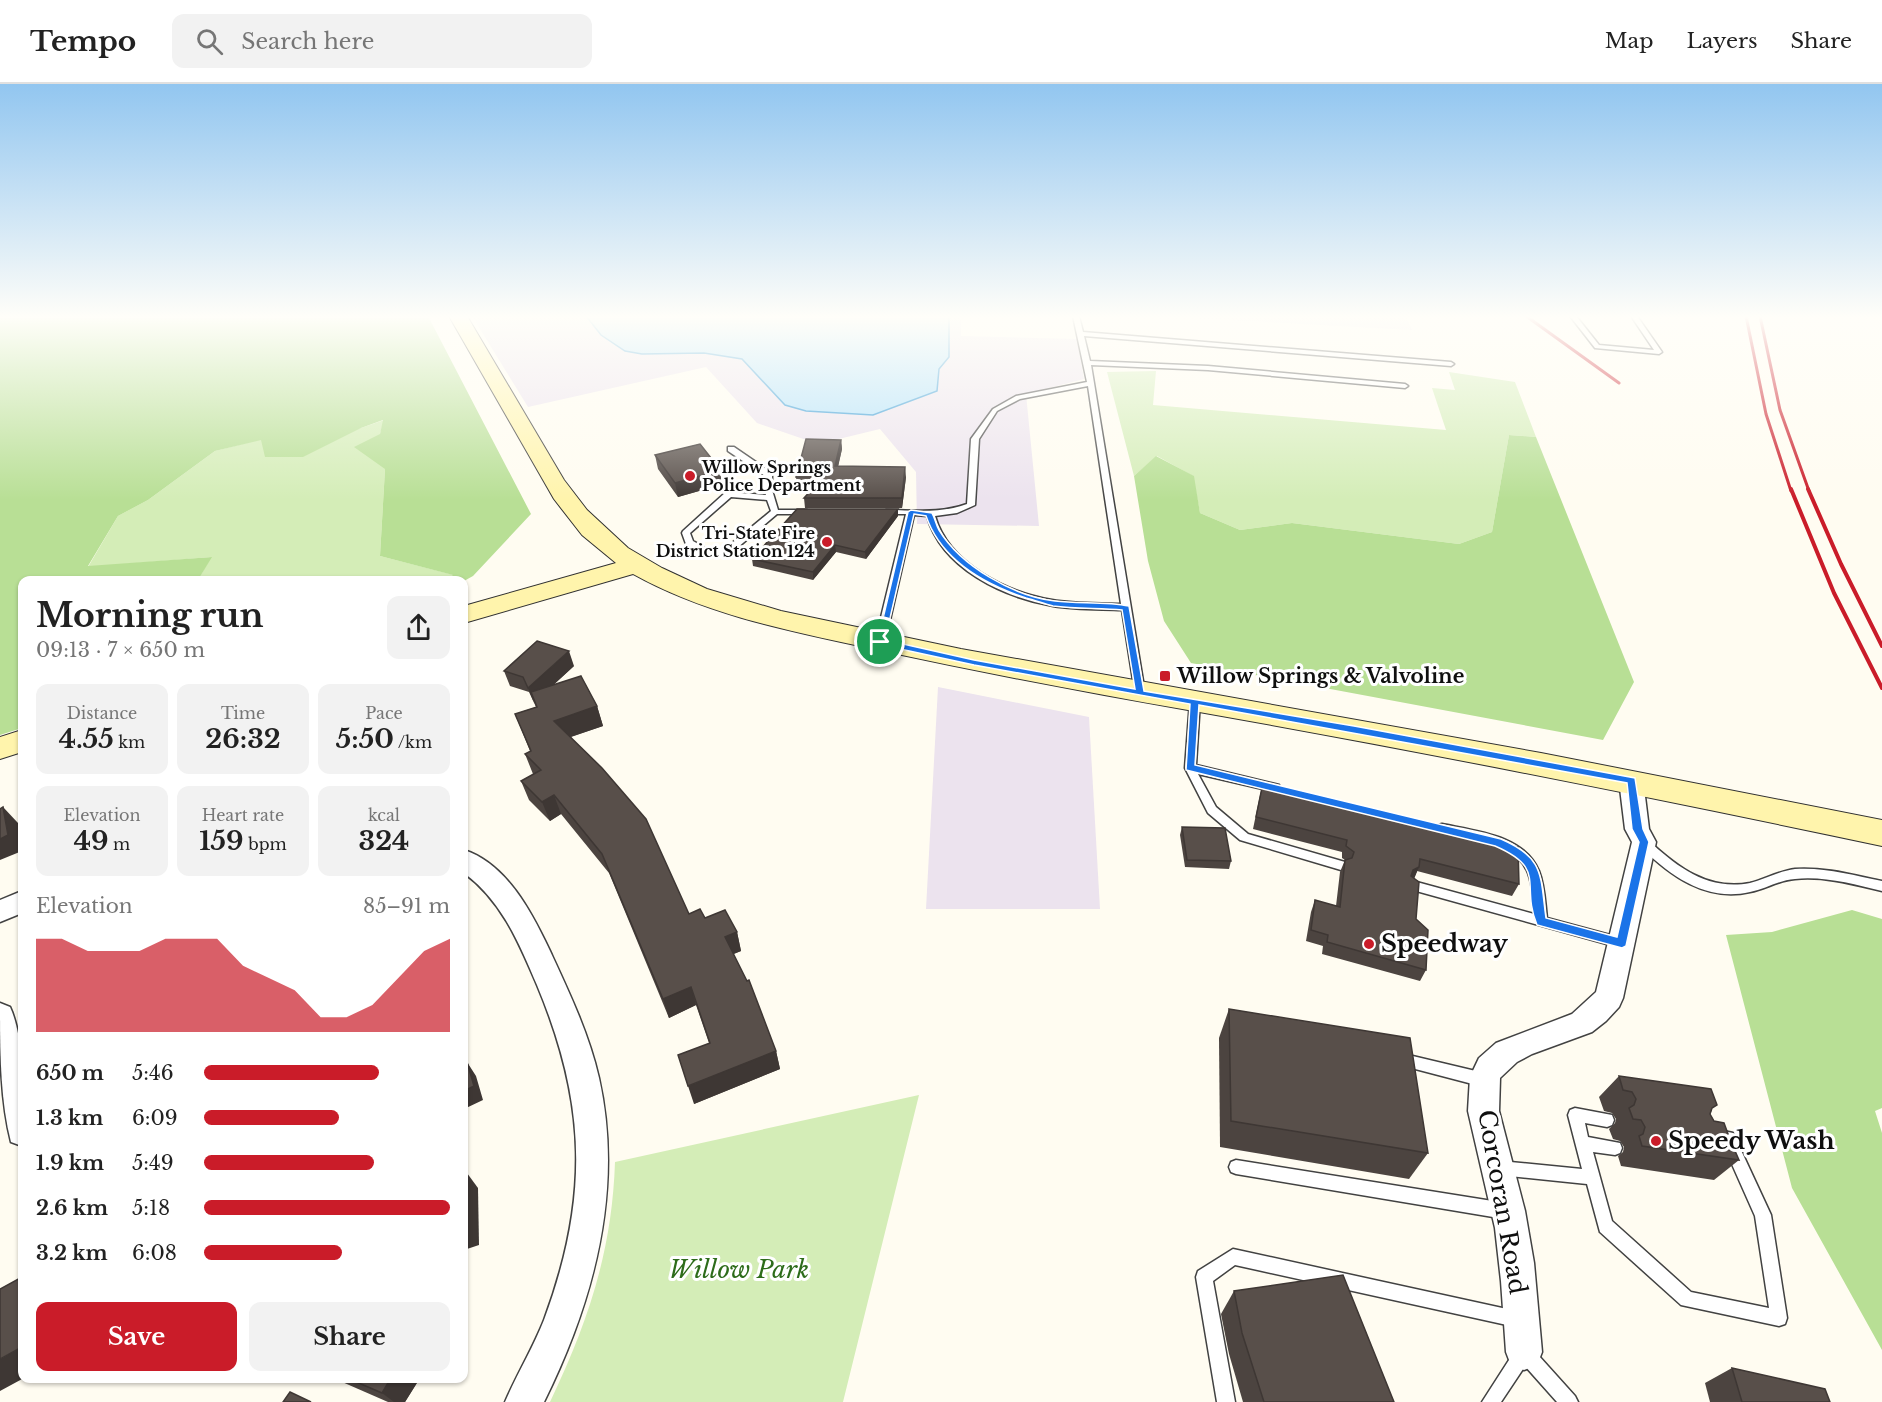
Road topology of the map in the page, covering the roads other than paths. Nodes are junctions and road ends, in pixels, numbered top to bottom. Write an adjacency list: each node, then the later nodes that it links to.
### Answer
1 (494, 378): 13 (main road)
2 (1090, 378): 4 (lane)
3 (1313, 378): 5 (lane)
4 (1091, 383): 12 (lane); 14 (lane)
5 (1406, 386)
6 (731, 450): 7 (lane)
7 (770, 498): 8 (lane); 8 (lane)
8 (775, 512): 9 (lane)
9 (820, 512)
10 (877, 512): 11 (lane)
11 (911, 512): 12 (lane); 16 (lane)
12 (930, 514): 14 (lane)
13 (636, 565): 15 (main road); 16 (main road)
14 (1126, 608): 17 (lane)
15 (468, 614)
16 (880, 642): 17 (main road)
17 (1140, 693): 18 (main road)
18 (1195, 701): 21 (lane); 22 (main road)
19 (18, 742): 20 (main road)
20 (0, 748)
21 (1190, 768): 23 (lane); 28 (lane)
22 (1631, 780): 25 (main road); 26 (street)
23 (1290, 792)
24 (1425, 824): 33 (lane)
25 (1882, 833)
26 (1644, 842): 30 (lane); 34 (street)
27 (468, 863): 51 (street)
28 (1341, 865)
29 (1413, 886): 33 (lane)
30 (1882, 886)
31 (18, 904): 32 (street)
32 (0, 911)
33 (1541, 921): 34 (lane)
34 (1622, 943): 37 (street)
35 (0, 1016): 38 (street)
36 (1382, 1056): 37 (lane)
37 (1484, 1080): 46 (street, Corcoran Road)
38 (18, 1110)
39 (1607, 1120): 41 (lane)
40 (1697, 1134): 45 (lane)
41 (1582, 1143): 42 (lane); 47 (lane)
42 (1615, 1148)
43 (1719, 1164): 45 (lane)
44 (1236, 1167): 48 (lane)
45 (1742, 1167): 47 (lane)
46 (1497, 1168): 47 (lane); 48 (street, Corcoran Road)
47 (1592, 1177)
48 (1508, 1212): 49 (street, Corcoran Road)
49 (1522, 1320): 50 (street, Corcoran Road); 52 (lane)
50 (1524, 1352): 53 (lane); 54 (lane)
51 (524, 1402)
52 (1226, 1402)
53 (1491, 1402)
54 (1569, 1402)

